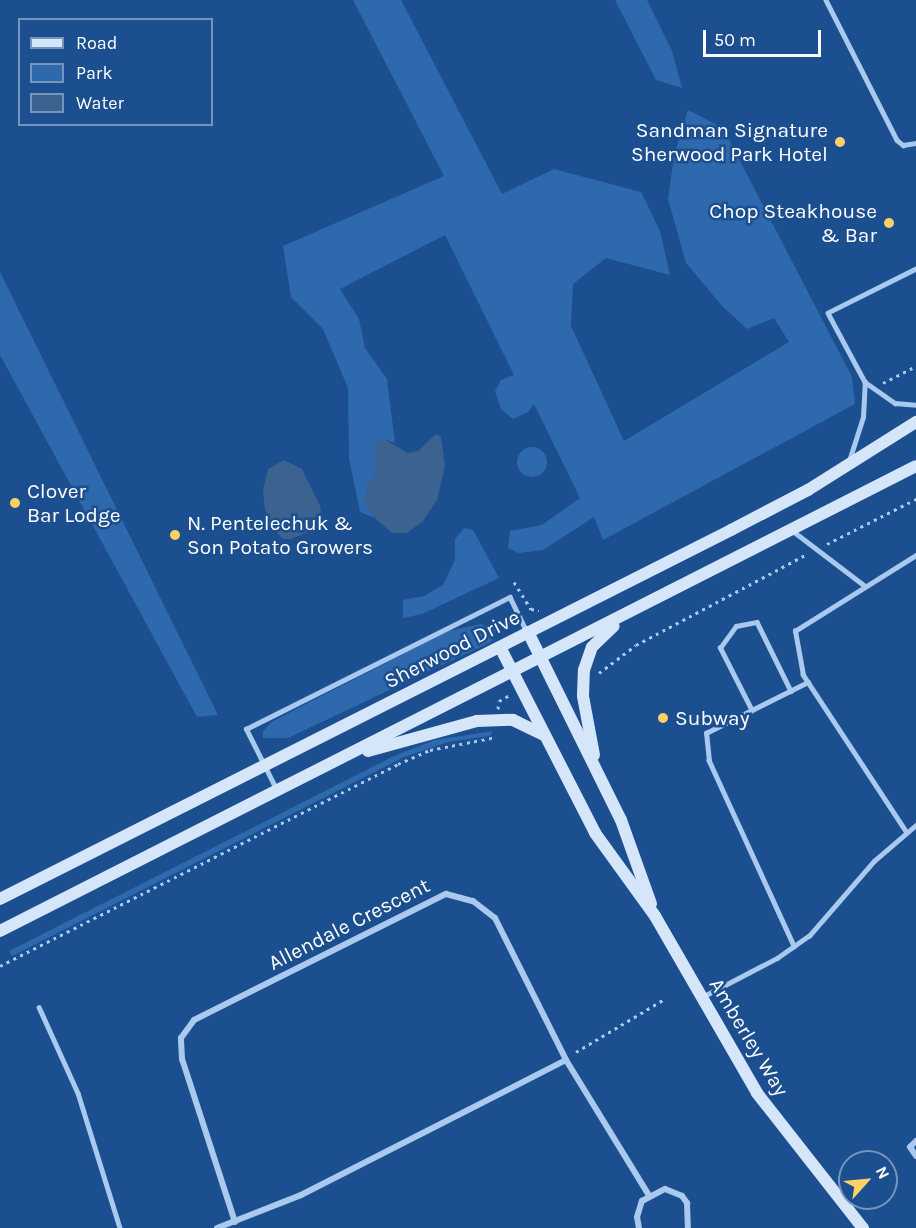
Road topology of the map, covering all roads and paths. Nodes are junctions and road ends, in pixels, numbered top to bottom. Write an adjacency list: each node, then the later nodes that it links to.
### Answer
1 (826, 0): 2 (lane)
2 (916, 143)
3 (916, 270): 5 (lane)
4 (916, 366): 6 (path)
5 (865, 382): 7 (lane); 9 (lane)
6 (880, 385)
7 (916, 405)
8 (916, 422): 9 (main road, Sherwood Drive)
9 (848, 466): 20 (main road, Sherwood Drive)
10 (916, 466): 12 (main road)
11 (916, 499): 13 (path)
12 (791, 530): 17 (lane); 18 (main road)
13 (829, 543)
14 (812, 552): 24 (path)
15 (916, 555): 17 (lane)
16 (514, 582): 19 (path)
17 (864, 585): 25 (lane)
18 (638, 607): 22 (main road); 34 (main road)
19 (547, 608)
20 (528, 632): 21 (main road, Sherwood Drive); 22 (main road, Amberley Way); 32 (lane)
21 (500, 647): 23 (main road, Amberley Way); 32 (main road, Sherwood Drive)
22 (541, 659): 23 (main road); 34 (main road, Amberley Way)
23 (512, 673): 30 (main road, Amberley Way); 33 (main road)
24 (599, 673)
25 (808, 682): 26 (lane); 37 (lane)
26 (791, 691): 29 (lane); 29 (lane)
27 (511, 694): 28 (path)
28 (497, 710)
29 (752, 711): 41 (lane)
30 (544, 735): 33 (main road); 39 (main road, Amberley Way)
31 (496, 737): 42 (path)
32 (265, 765): 35 (lane); 38 (main road, Sherwood Drive)
33 (327, 765): 35 (main road)
34 (600, 777): 39 (main road, Amberley Way)
35 (277, 790): 40 (main road)
36 (916, 825): 37 (lane)
37 (906, 832): 41 (lane)
38 (0, 899)
39 (655, 916): 43 (main road, Amberley Way)
40 (0, 931)
41 (794, 947): 43 (lane)
42 (0, 966)
43 (702, 997): 56 (main road, Amberley Way)
44 (663, 1000): 46 (path)
45 (39, 1006): 52 (lane)
46 (576, 1052)
47 (566, 1060): 50 (street, Allendale Crescent); 51 (street); 51 (street, Allendale Crescent)
48 (916, 1141): 49 (street)
49 (916, 1156)
50 (648, 1194): 54 (street); 55 (street)
51 (234, 1222): 53 (street)
52 (120, 1228)
53 (217, 1228)
54 (639, 1228)
55 (688, 1228)
56 (863, 1228)

